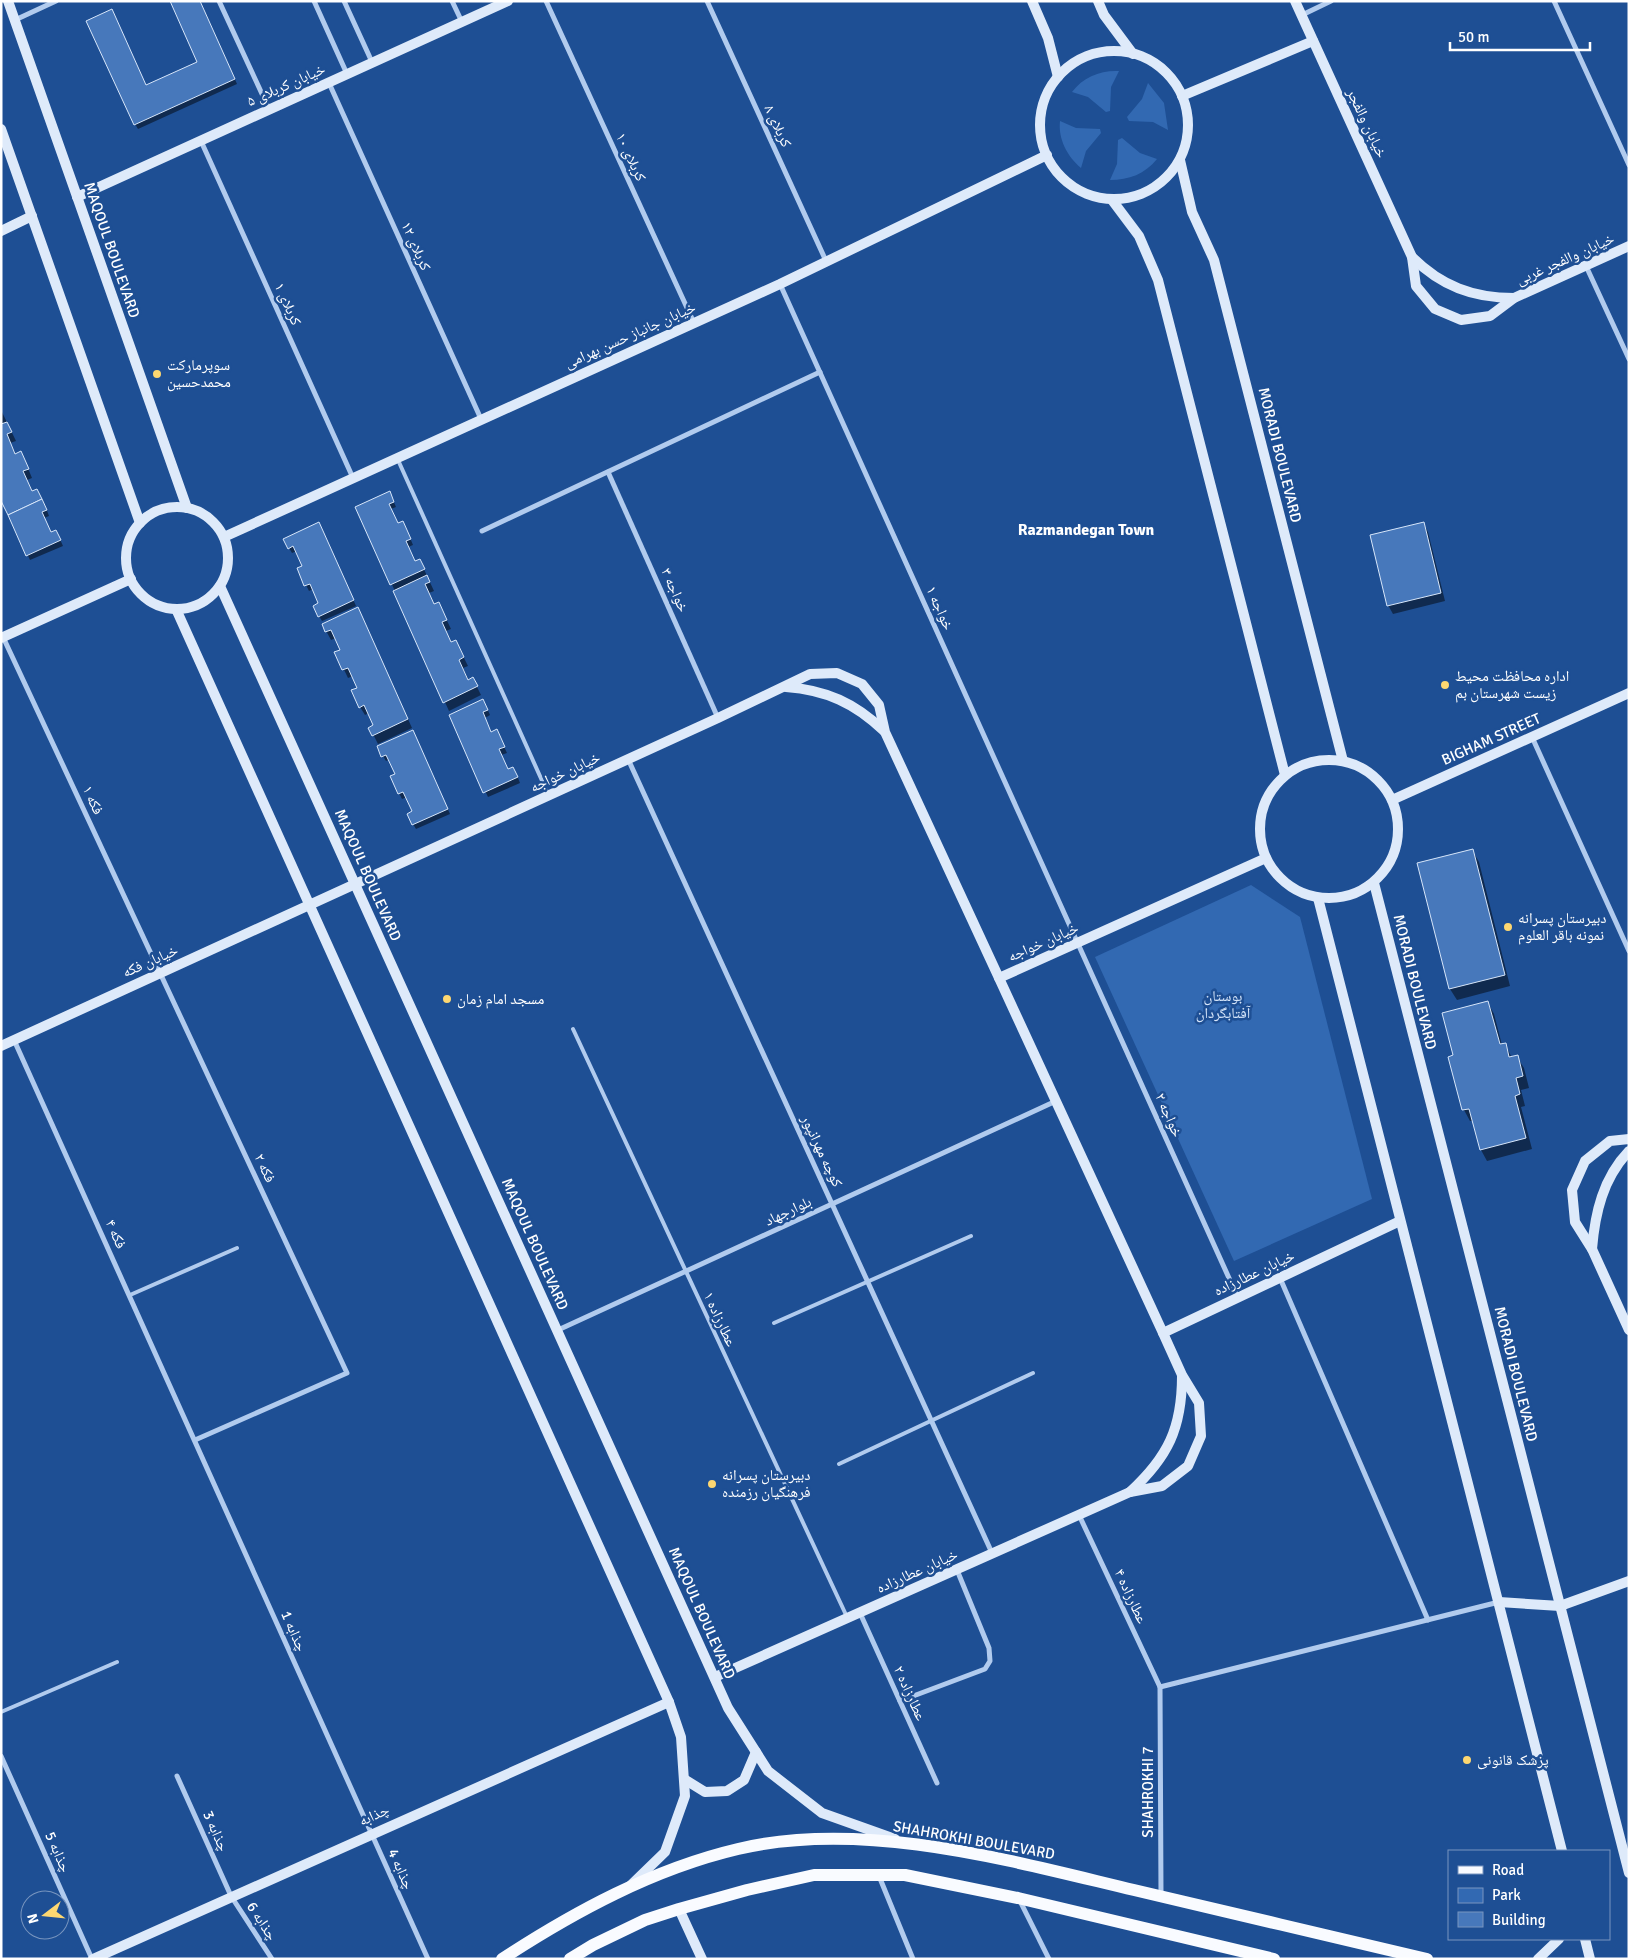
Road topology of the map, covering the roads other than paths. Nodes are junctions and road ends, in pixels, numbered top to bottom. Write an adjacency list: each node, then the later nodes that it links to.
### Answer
1 (8, 1): 16 (street, MAQOUL BOULEVARD)
2 (56, 1): 16 (street)
3 (219, 1): 25 (street)
4 (314, 1): 21 (street)
5 (344, 1): 20 (street)
6 (452, 1): 17 (street)
7 (508, 1): 17 (street, خیابان کربلای ۵)
8 (546, 1): 41 (street, کربلای ۱۰)
9 (707, 1): 37 (street, کربلای ۸)
10 (1032, 1): 22 (street)
11 (1098, 1): 19 (street)
12 (1295, 1): 15 (street, خیابان والفجر)
13 (1331, 1): 15 (street)
14 (1554, 1): 30 (street)
15 (1301, 15): 18 (street, خیابان والفجر)
16 (15, 20): 31 (street, MAQOUL BOULEVARD)
17 (462, 22): 20 (street, خیابان کربلای ۵)
18 (1313, 41): 24 (street); 36 (street, خیابان والفجر)
19 (1134, 54): 22 (street); 24 (street)
20 (373, 63): 21 (street, خیابان کربلای ۵)
21 (348, 74): 23 (street, خیابان کربلای ۵)
22 (1058, 77): 28 (street)
23 (329, 83): 25 (street, خیابان کربلای ۵); 44 (street, کربلای ۱۲)
24 (1182, 96): 29 (street)
25 (269, 109): 27 (street, خیابان کربلای ۵)
26 (1, 129): 33 (street)
27 (201, 140): 31 (street, خیابان کربلای ۵); 47 (street, کربلای ۱)
28 (1047, 155): 32 (street); 37 (street, خیابان جانباز حسن بهرامی)
29 (1180, 160): 32 (street); 62 (street, MORADI BOULEVARD)
30 (1629, 165)
31 (77, 197): 48 (street, MAQOUL BOULEVARD)
32 (1112, 200): 63 (street)
33 (32, 216): 34 (street); 49 (street)
34 (1, 231)
35 (1629, 246): 38 (street, خیابان والفجر غربی)
36 (1412, 257): 40 (street); 40 (street)
37 (826, 261): 39 (street, خیابان جانباز حسن بهرامی)
38 (1586, 266): 40 (street, خیابان والفجر غربی); 42 (street)
39 (780, 284): 41 (street, خیابان جانباز حسن بهرامی); 43 (street, خواجه ۱)
40 (1514, 298)
41 (694, 323): 44 (street, خیابان جانباز حسن بهرامی)
42 (1629, 359)
43 (820, 372): 46 (street); 71 (street, خواجه ۱)
44 (481, 420): 45 (street, خیابان جانباز حسن بهرامی)
45 (397, 458): 47 (street, خیابان جانباز حسن بهرامی); 64 (lane)
46 (608, 472): 50 (street); 58 (street, خواجه ۳)
47 (353, 478): 51 (street, خیابان جانباز حسن بهرامی)
48 (187, 508): 49 (street); 51 (street)
49 (140, 523): 52 (street)
50 (482, 531)
51 (224, 537): 53 (street)
52 (131, 579): 54 (street); 55 (street)
53 (220, 586): 54 (street); 68 (street, MAQOUL BOULEVARD)
54 (176, 610): 70 (street)
55 (2, 637): 73 (street, فکه ۱)
56 (786, 687): 58 (street, خیابان خواجه); 59 (street, خیابان خواجه); 59 (street, خیابان خواجه)
57 (1629, 693): 60 (street, BIGHAM STREET)
58 (718, 718): 61 (street, خیابان خواجه)
59 (885, 732): 74 (street, خیابان خواجه)
60 (1532, 737): 65 (street, BIGHAM STREET); 72 (street)
61 (628, 759): 64 (street, خیابان خواجه); 81 (street, کوچه مهرانپور)
62 (1343, 761): 63 (street); 65 (street)
63 (1285, 775): 66 (street)
64 (549, 796): 68 (street, خیابان خواجه)
65 (1392, 800): 67 (street)
66 (1266, 858): 69 (street); 71 (street, خیابان خواجه)
67 (1374, 883): 69 (street); 106 (street, MORADI BOULEVARD)
68 (355, 884): 70 (street, خیابان خواجه); 92 (street, MAQOUL BOULEVARD)
69 (1318, 898): 82 (street)
70 (310, 905): 73 (street, خیابان فکه); 114 (street)
71 (1078, 943): 74 (street, خیابان خواجه); 90 (street, خواجه ۲)
72 (1629, 951)
73 (160, 973): 76 (street, خیابان فکه); 98 (street, فکه ۲)
74 (999, 978): 78 (street)
75 (573, 1029): 86 (lane, عطارزاده ۱)
76 (14, 1040): 77 (street, خیابان فکه); 89 (street, فکه ۴)
77 (1, 1046)
78 (1056, 1102): 81 (street, بلوارجهاد); 94 (street)
79 (1629, 1139): 85 (street)
80 (1629, 1151): 85 (street)
81 (832, 1204): 86 (street, بلوارجهاد); 88 (street, کوچه مهرانپور)
82 (1400, 1221): 87 (street, خیابان عطارزاده); 105 (street)
83 (971, 1236): 88 (lane)
84 (238, 1248): 89 (lane)
85 (1592, 1249): 93 (street)
86 (686, 1272): 92 (street, بلوارجهاد); 108 (lane, عطارزاده ۱)
87 (1280, 1278): 90 (street, خیابان عطارزاده); 109 (street)
88 (868, 1282): 91 (lane); 97 (street, کوچه مهرانپور)
89 (130, 1295): 98 (street, فکه ۴)
90 (1238, 1298): 94 (street, خیابان عطارزاده)
91 (774, 1323)
92 (558, 1330): 111 (street, MAQOUL BOULEVARD)
93 (1629, 1330)
94 (1163, 1333): 96 (street, خیابان عطارزاده)
95 (1033, 1373): 97 (lane)
96 (1182, 1375): 100 (street, خیابان عطارزاده); 100 (street, خیابان عطارزاده)
97 (932, 1421): 99 (lane); 102 (street, کوچه مهرانپور)
98 (194, 1440): 121 (street, چذابه 1)
99 (839, 1464)
100 (1130, 1492): 101 (street, خیابان عطارزاده)
101 (1079, 1515): 102 (street, خیابان عطارزاده); 112 (street, عطارزاده ۴)
102 (993, 1554): 103 (street, خیابان عطارزاده)
103 (957, 1570): 107 (street, خیابان عطارزاده); 113 (street)
104 (1629, 1581): 106 (street)
105 (1499, 1602): 106 (street); 109 (street); 123 (street)
106 (1560, 1606): 124 (street, MORADI BOULEVARD)
107 (860, 1613): 108 (street, خیابان عطارزاده); 113 (street, عطارزاده ۲)
108 (848, 1619): 111 (street, خیابان عطارزاده)
109 (1428, 1620): 112 (street)
110 (117, 1662): 115 (lane)
111 (715, 1677): 116 (street, MAQOUL BOULEVARD)
112 (1160, 1687): 128 (street, SHAHROKHI 7)
113 (900, 1701): 120 (street, عطارزاده ۲)
114 (669, 1702): 119 (street); 121 (street, چذابه)
115 (1, 1712)
116 (756, 1752): 119 (street); 122 (street, MAQOUL BOULEVARD)
117 (1, 1756): 134 (street, چذابه 5)
118 (177, 1776): 127 (street, چذابه 3)
119 (684, 1779): 126 (street)
120 (937, 1783)
121 (371, 1833): 127 (street, چذابه); 136 (street, چذابه 4)
122 (901, 1841): 126 (main road, SHAHROKHI BOULEVARD); 128 (main road, SHAHROKHI BOULEVARD)
123 (1562, 1850)
124 (1629, 1873)
125 (879, 1875): 129 (main road); 130 (main road); 140 (street)
126 (628, 1888): 137 (main road, SHAHROKHI BOULEVARD)
127 (231, 1896): 134 (street, چذابه); 135 (street, چذابه 6)
128 (1161, 1896): 143 (main road, SHAHROKHI BOULEVARD)
129 (1018, 1898): 133 (street); 142 (main road)
130 (679, 1908): 138 (main road); 139 (street)
131 (1558, 1940): 144 (street)
132 (1585, 1940): 145 (street)
133 (1049, 1957): 141 (street)
134 (92, 1959)
135 (272, 1959)
136 (428, 1959)
137 (502, 1959)
138 (570, 1959)
139 (702, 1959)
140 (913, 1959)
141 (1041, 1959)
142 (1274, 1959)
143 (1427, 1959)
144 (1538, 1959)
145 (1590, 1959)

